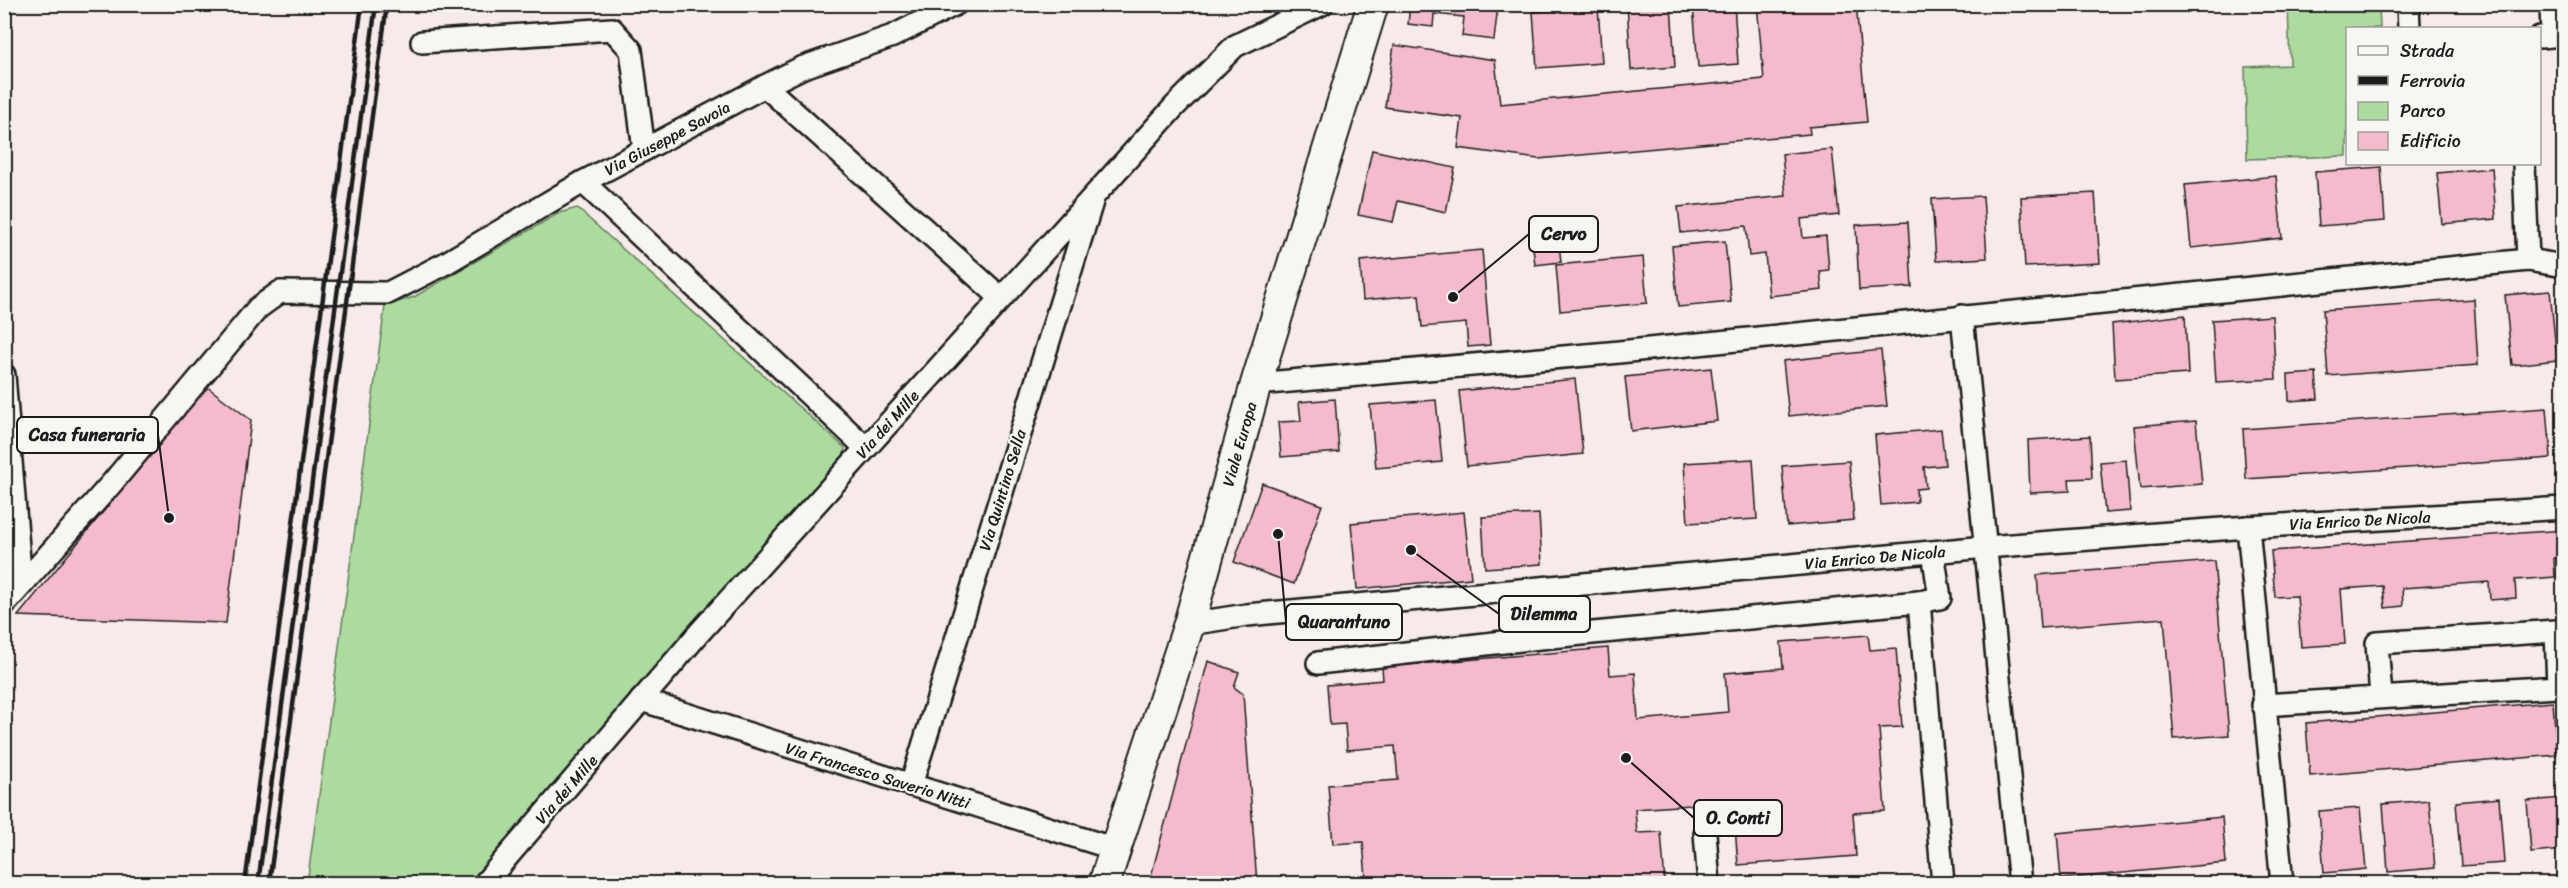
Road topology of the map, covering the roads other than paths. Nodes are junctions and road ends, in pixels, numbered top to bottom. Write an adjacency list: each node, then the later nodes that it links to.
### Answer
1 (956, 4): 9 (street, Via Giuseppe Savoia)
2 (1322, 4): 13 (street, Via dei Mille)
3 (1373, 4): 19 (main road, Viale Europa)
4 (2408, 4): 6 (street)
5 (2551, 4): 7 (street)
6 (2409, 27)
7 (2541, 37)
8 (422, 42): 10 (street)
9 (765, 86): 10 (street, Via Giuseppe Savoia); 16 (street)
10 (644, 150): 12 (street, Via Giuseppe Savoia)
11 (2524, 165): 14 (street)
12 (583, 182): 20 (street); 25 (street, Via Giuseppe Savoia)
13 (1094, 195): 16 (street, Via dei Mille); 35 (street, Via Quintino Sella)
14 (2528, 260): 15 (street); 17 (street)
15 (2564, 266)
16 (1001, 298): 20 (street, Via dei Mille)
17 (1962, 316): 19 (street); 23 (street)
18 (4, 375): 25 (street)
19 (1256, 384): 29 (main road, Viale Europa)
20 (866, 448): 33 (street, Via dei Mille)
21 (2564, 508): 22 (street, Via Enrico De Nicola)
22 (2248, 527): 23 (street, Via Enrico De Nicola); 34 (street)
23 (1986, 547): 24 (street, Via Enrico De Nicola); 42 (street)
24 (1933, 552): 26 (street, Via Enrico De Nicola); 27 (street)
25 (21, 584): 28 (street)
26 (1527, 589): 29 (street, Via Enrico De Nicola); 30 (street)
27 (1919, 602): 30 (street); 41 (street)
28 (4, 605)
29 (1188, 624): 37 (main road, Viale Europa)
30 (1530, 639): 31 (street)
31 (1318, 663)
32 (2381, 697): 32 (street); 34 (street)
33 (641, 700): 35 (street, Via Francesco Saverio Nitti); 38 (street, Via dei Mille)
34 (2264, 705): 43 (street)
35 (911, 785): 37 (street, Via Francesco Saverio Nitti)
36 (1705, 833): 40 (street)
37 (1115, 849): 39 (main road, Viale Europa)
38 (484, 884)
39 (1104, 884)
40 (1709, 884)
41 (1943, 884)
42 (2020, 884)
43 (2282, 884)

